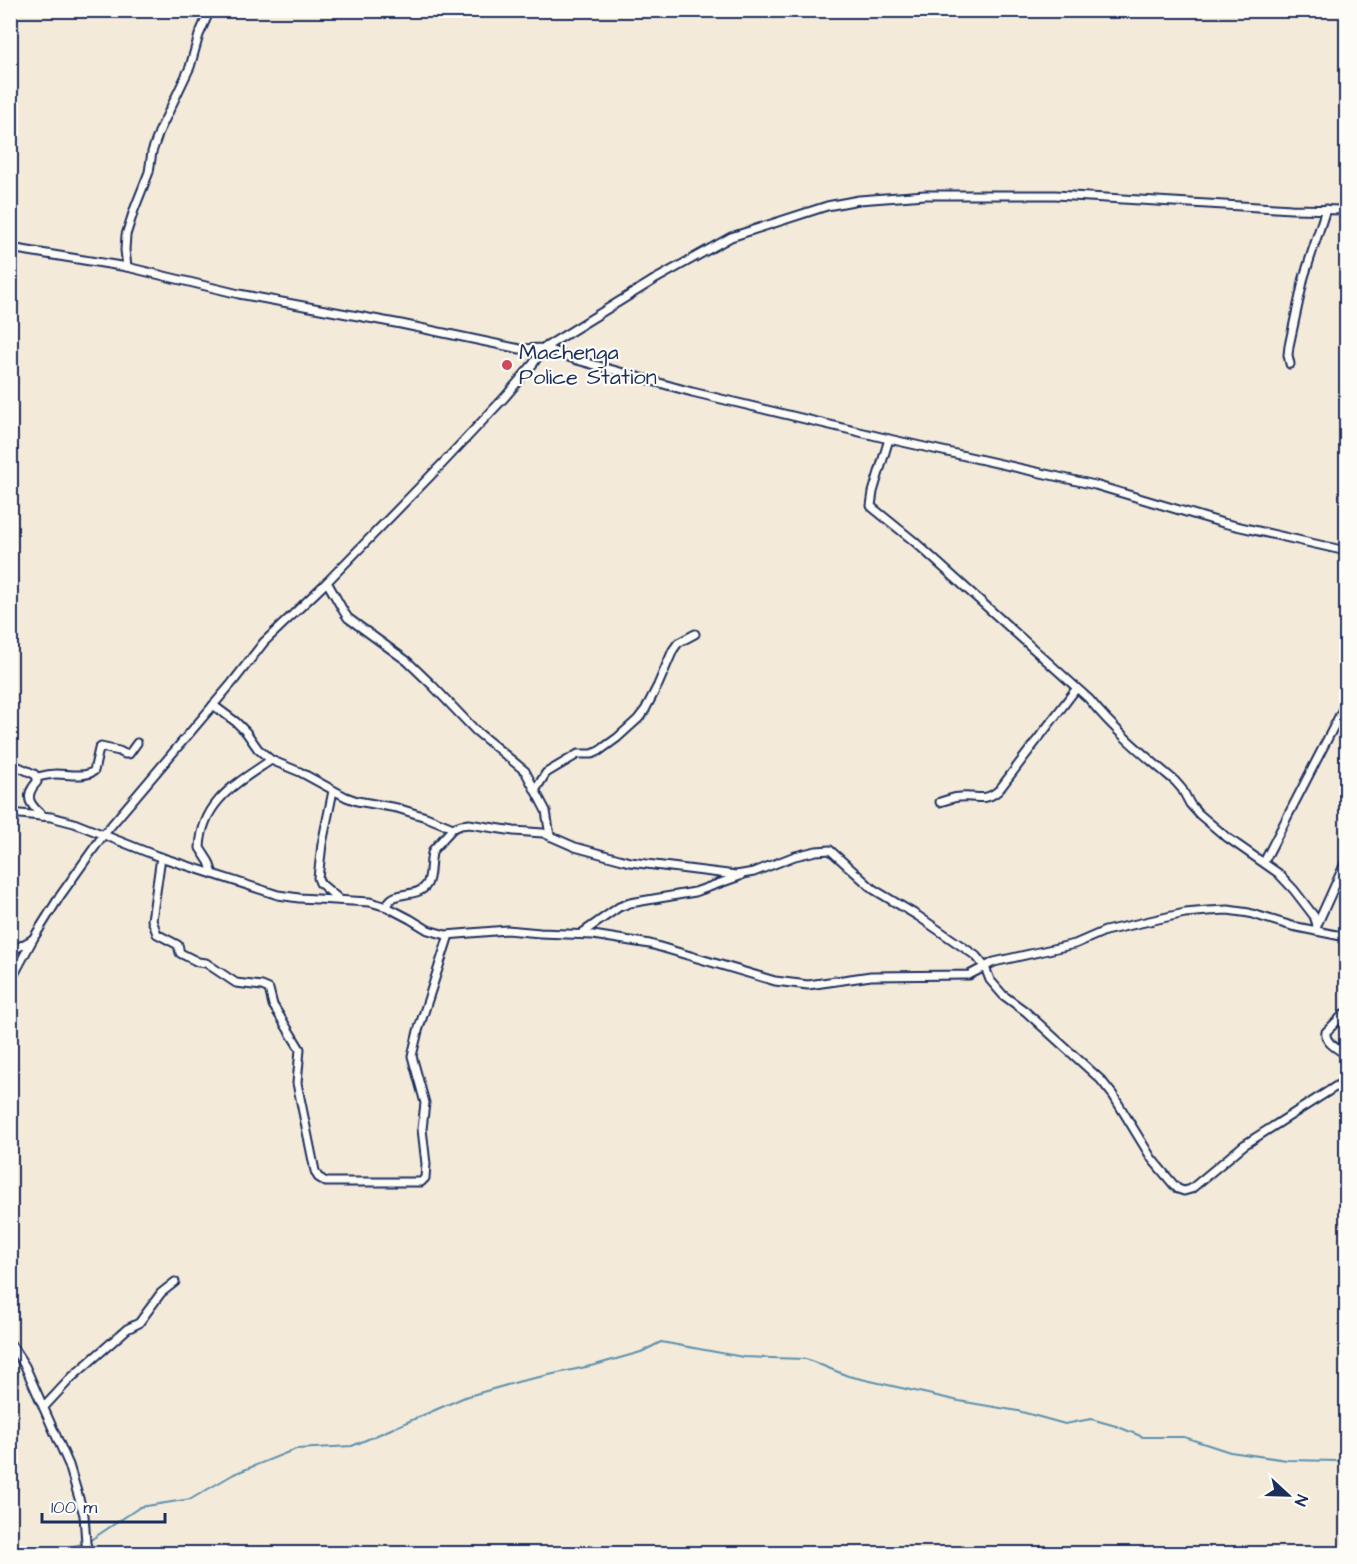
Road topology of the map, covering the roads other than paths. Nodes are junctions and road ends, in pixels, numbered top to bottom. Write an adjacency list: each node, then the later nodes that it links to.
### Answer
1 (210, 10): 5 (street)
2 (1326, 209): 3 (street); 6 (street); 7 (street)
3 (1347, 210)
4 (10, 248): 5 (street)
5 (127, 267): 6 (street)
6 (544, 348): 8 (street); 10 (street)
7 (1290, 364)
8 (889, 440): 9 (street); 12 (street)
9 (1347, 551)
10 (327, 582): 14 (street); 19 (street)
11 (695, 634): 19 (street)
12 (1076, 689): 21 (street); 29 (street)
13 (1347, 703): 29 (street)
14 (213, 705): 16 (street); 25 (street)
15 (137, 743): 18 (street)
16 (271, 759): 20 (street); 30 (street)
17 (10, 763): 18 (street)
18 (37, 777): 23 (street)
19 (536, 789): 26 (street)
20 (333, 791): 24 (street); 32 (street)
21 (940, 802)
22 (10, 813): 23 (street)
23 (43, 816): 25 (street)
24 (453, 828): 26 (street); 33 (street)
25 (104, 834): 27 (street); 38 (street)
26 (550, 836): 31 (street)
27 (160, 857): 30 (street); 36 (street)
28 (1347, 861): 34 (street)
29 (1264, 862): 34 (street)
30 (213, 874): 32 (street)
31 (745, 874): 35 (street); 40 (street)
32 (340, 900): 33 (street)
33 (387, 907): 36 (street)
34 (1317, 928): 37 (street); 40 (street)
35 (582, 933): 36 (street); 40 (street)
36 (449, 935)
37 (1347, 937)
38 (33, 939): 39 (street); 41 (street)
39 (10, 952)
40 (985, 967): 44 (street)
41 (10, 982)
42 (1347, 1012): 43 (street)
43 (1347, 1055)
44 (1347, 1080)
45 (175, 1282): 47 (street)
46 (10, 1343): 47 (street)
47 (44, 1407): 48 (street)
48 (89, 1554)

